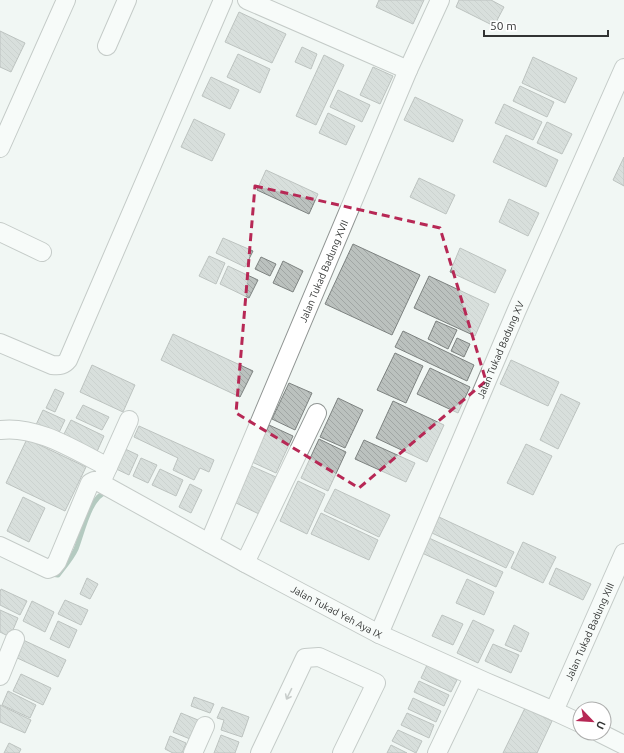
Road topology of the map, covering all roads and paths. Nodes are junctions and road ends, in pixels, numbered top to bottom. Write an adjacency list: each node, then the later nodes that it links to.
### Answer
1 (66, 0): 9 (street)
2 (127, 0): 6 (street)
3 (223, 0): 12 (street)
4 (247, 0): 8 (street)
5 (440, 0): 8 (street, Jalan Tukad Badung XVII)
6 (107, 46)
7 (624, 68): 21 (street, Jalan Tukad Badung XV)
8 (408, 70): 17 (street, Jalan Tukad Badung XVII)
9 (0, 148)
10 (0, 232): 11 (street)
11 (42, 252)
12 (0, 343)
13 (317, 412): 20 (street)
14 (129, 420): 16 (street)
15 (0, 430): 16 (street, Jalan Tukad Yeh Aya IX)
16 (104, 475): 17 (street, Jalan Tukad Yeh Aya IX); 18 (street)
17 (209, 543): 20 (street, Jalan Tukad Yeh Aya IX)
18 (0, 546)
19 (624, 553): 25 (street, Jalan Tukad Badung XIII)
20 (245, 563): 21 (street, Jalan Tukad Yeh Aya IX)
21 (379, 634): 25 (street, Jalan Tukad Yeh Aya IX)
22 (15, 639): 23 (street)
23 (0, 676)
24 (470, 684): 33 (street)
25 (554, 711): 26 (street, Jalan Tukad Yeh Aya IX)
26 (572, 719)
27 (205, 726): 30 (street)
28 (612, 740): 29 (street)
29 (624, 746)
30 (193, 753)
31 (260, 753): 32 (street, one-way to 31)
32 (342, 753)
33 (437, 753)

